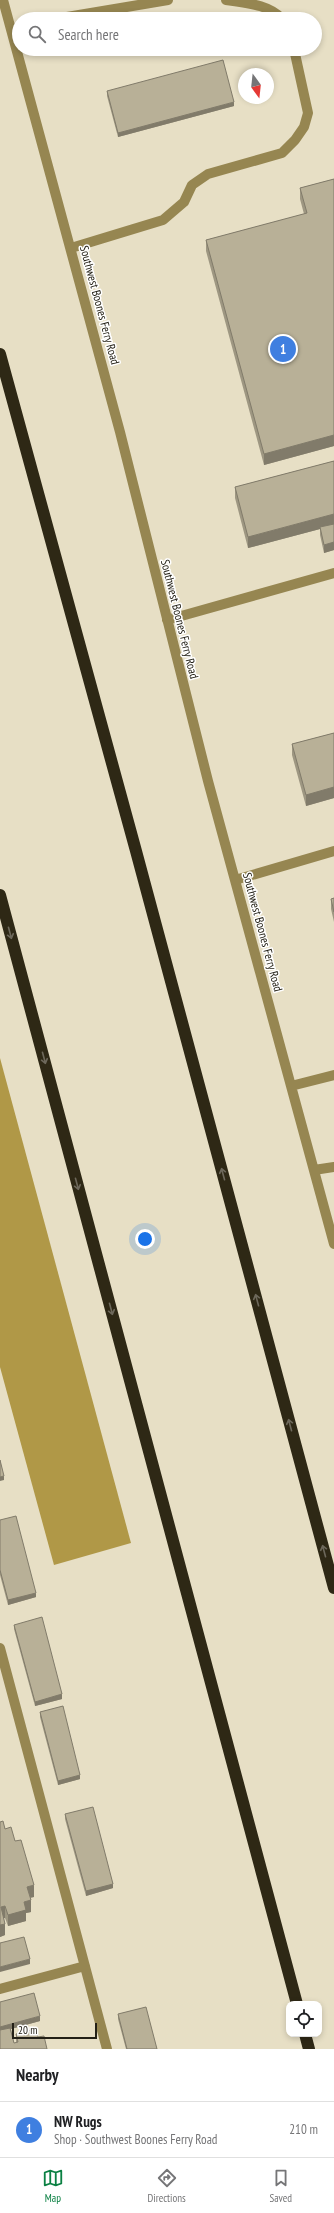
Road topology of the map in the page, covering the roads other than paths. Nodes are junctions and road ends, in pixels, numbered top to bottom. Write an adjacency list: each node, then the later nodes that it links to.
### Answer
1 (3, 0): 6 (street, Southwest Boones Ferry Road)
2 (168, 0): 4 (street)
3 (226, 0): 5 (street)
4 (97, 12)
5 (272, 12)
6 (12, 20)
7 (23, 56): 9 (street, Southwest Boones Ferry Road)
8 (296, 56): 9 (street)
9 (71, 248): 12 (street, Southwest Boones Ferry Road)
10 (0, 354): 21 (highway, one-way to 10)
11 (334, 573): 12 (street)
12 (167, 620): 14 (street, Southwest Boones Ferry Road)
13 (334, 851): 14 (street)
14 (235, 880): 17 (street, Southwest Boones Ferry Road)
15 (0, 895): 25 (highway, one-way to 25)
16 (334, 1075): 17 (street)
17 (291, 1086): 19 (street, Southwest Boones Ferry Road)
18 (334, 1167): 19 (street)
19 (314, 1170): 20 (street, Southwest Boones Ferry Road)
20 (334, 1244)
21 (334, 1588)
22 (0, 1648): 23 (street)
23 (85, 1966): 24 (street); 27 (street)
24 (0, 1989)
25 (296, 2001)
26 (306, 2037): 28 (highway)
27 (107, 2049)
28 (309, 2049)

